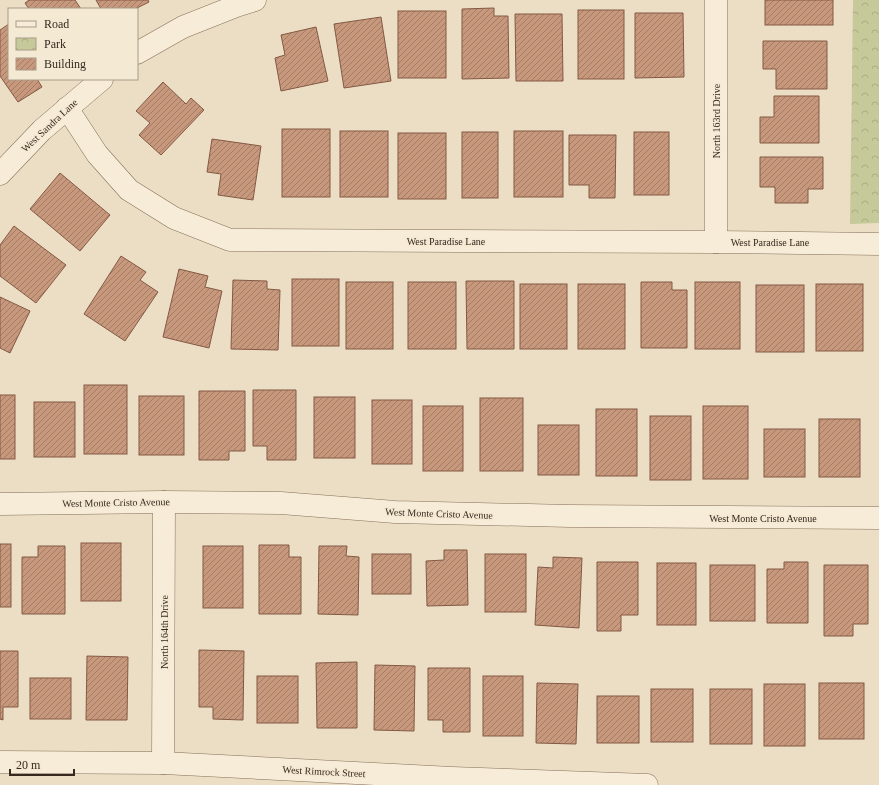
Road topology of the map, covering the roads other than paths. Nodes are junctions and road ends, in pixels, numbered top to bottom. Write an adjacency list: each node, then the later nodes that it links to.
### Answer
1 (255, 0): 3 (street)
2 (716, 0): 7 (street, North 163rd Drive)
3 (138, 52)
4 (101, 80): 5 (street, West Sandra Lane)
5 (67, 108): 6 (street, West Sandra Lane); 7 (street, West Paradise Lane)
6 (0, 174)
7 (716, 242): 8 (street, West Paradise Lane)
8 (879, 244)
9 (164, 502): 10 (street, West Monte Cristo Avenue); 11 (street, West Monte Cristo Avenue); 13 (street, North 164th Drive)
10 (0, 504)
11 (879, 518)
12 (0, 762): 13 (street, West Rimrock Street)
13 (164, 763): 14 (street, West Rimrock Street)
14 (647, 785)

